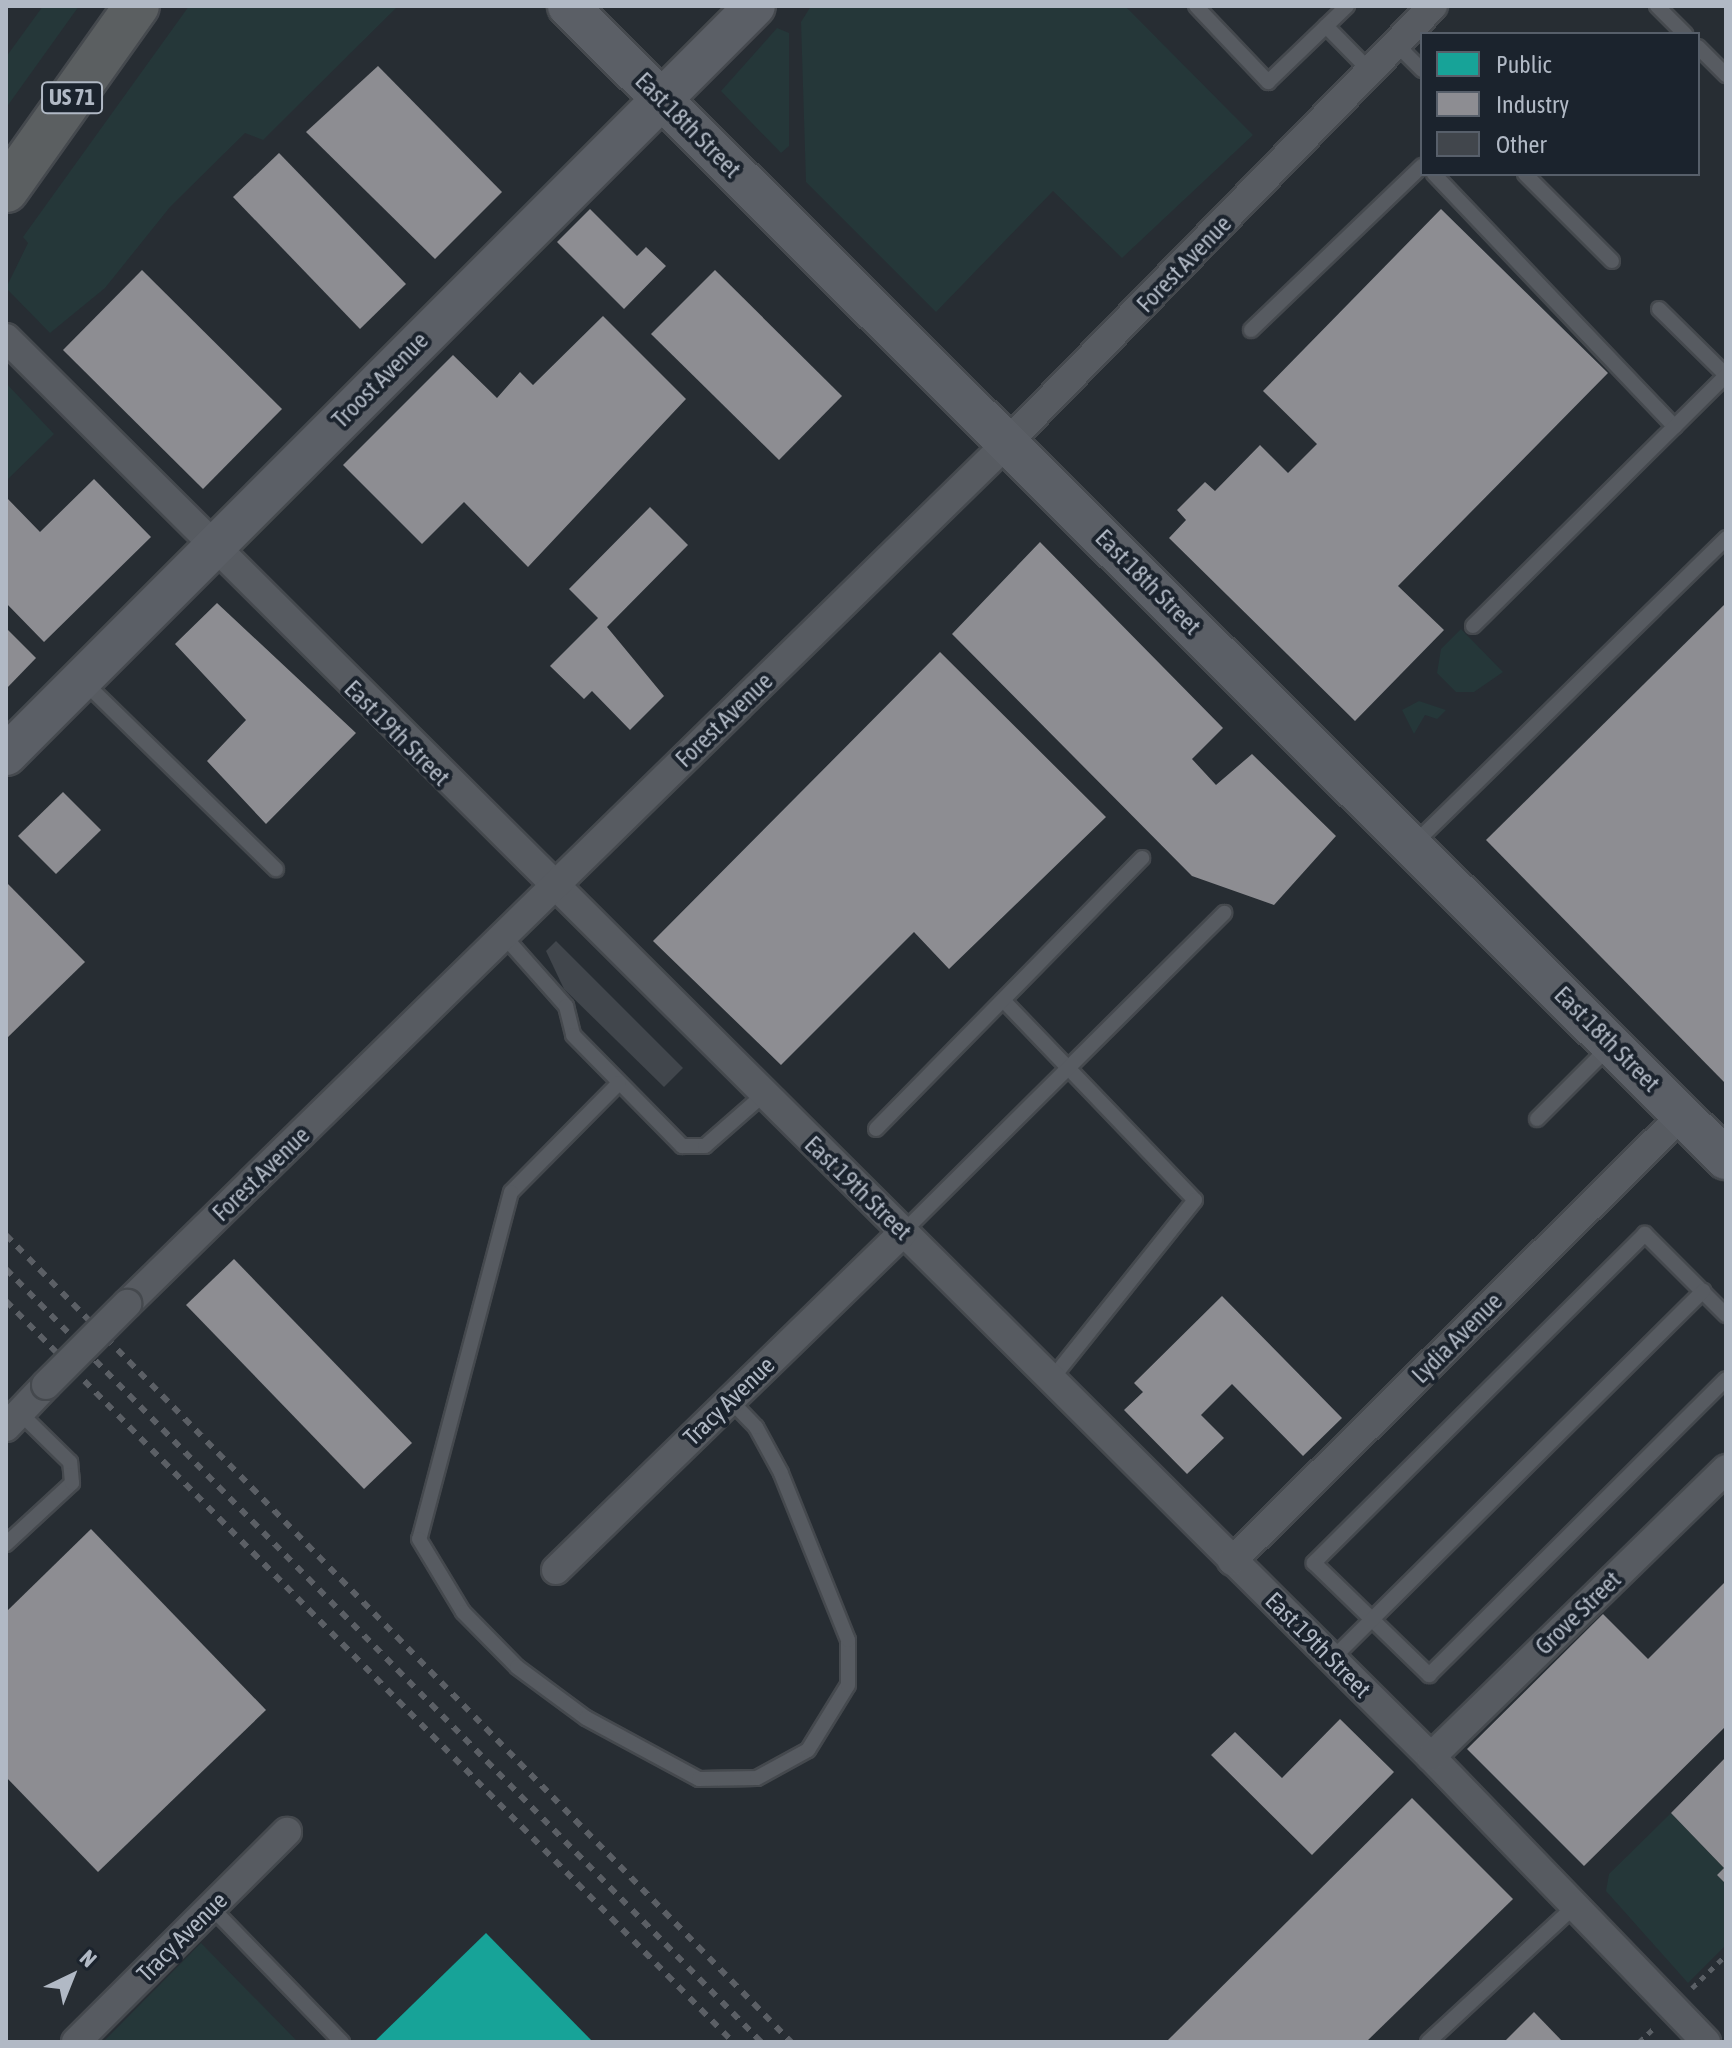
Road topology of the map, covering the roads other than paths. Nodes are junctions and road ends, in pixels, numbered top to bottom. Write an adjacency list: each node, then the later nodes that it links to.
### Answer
1 (137, 6): 19 (highway, US 71)
2 (568, 6): 15 (main road, East 18th Street)
3 (755, 6): 15 (main road, Troost Avenue)
4 (1196, 6): 8 (lane)
5 (1347, 6): 8 (lane)
6 (1433, 6): 10 (street, Forest Avenue)
7 (1657, 6): 9 (lane)
8 (1326, 26): 13 (lane)
9 (1683, 32)
10 (1396, 44): 12 (lane); 13 (street, Forest Avenue)
11 (1700, 49): 14 (lane)
12 (1420, 68)
13 (1370, 71): 26 (street, Forest Avenue)
14 (1726, 75)
15 (661, 99): 26 (main road, East 18th Street); 28 (main road, Troost Avenue)
16 (1420, 168): 22 (lane)
17 (1436, 176): 25 (lane)
18 (1527, 176): 20 (lane)
19 (6, 190)
20 (1612, 261)
21 (1659, 309): 24 (lane)
22 (1251, 330)
23 (6, 338): 28 (street, East 19th Street)
24 (1726, 376): 25 (lane)
25 (1675, 427): 29 (lane)
26 (1007, 443): 32 (main road, East 18th Street); 35 (street, Forest Avenue)
27 (1726, 538): 32 (lane)
28 (212, 548): 30 (main road, Troost Avenue); 35 (street, East 19th Street)
29 (1473, 626)
30 (82, 680): 31 (main road, Troost Avenue); 34 (lane)
31 (6, 755)
32 (1412, 845): 39 (main road, East 18th Street)
33 (1142, 858): 38 (lane)
34 (276, 869)
35 (552, 889): 37 (street, Forest Avenue); 42 (street, East 19th Street)
36 (1224, 913): 40 (lane)
37 (504, 936): 41 (lane); 53 (street, Forest Avenue, bridge)
38 (1003, 1000): 40 (lane); 45 (lane)
39 (1612, 1044): 43 (main road, East 18th Street); 44 (lane)
40 (1068, 1068): 47 (lane); 50 (lane)
41 (619, 1083): 42 (lane); 52 (lane)
42 (763, 1095): 47 (street, East 19th Street)
43 (1683, 1114): 46 (main road, East 18th Street); 56 (street, Lydia Avenue)
44 (1537, 1119)
45 (876, 1129)
46 (1726, 1159)
47 (903, 1232): 50 (street, East 19th Street); 52 (street, Tracy Avenue)
48 (1703, 1291): 49 (lane); 58 (lane); 58 (lane)
49 (1726, 1315)
50 (1051, 1380): 56 (street, East 19th Street)
51 (1725, 1383): 58 (lane)
52 (730, 1400): 57 (street, Tracy Avenue)
53 (13, 1420): 55 (lane)
54 (1726, 1469): 60 (street, Grove Street)
55 (6, 1544)
56 (1232, 1561): 59 (street, East 19th Street)
57 (556, 1570)
58 (1372, 1619): 59 (lane)
59 (1332, 1659): 60 (street, East 19th Street)
60 (1431, 1757): 62 (street, East 19th Street)
61 (287, 1832): 63 (street, Tracy Avenue)
62 (1575, 1906): 66 (lane); 67 (street, East 19th Street)
63 (212, 1908): 64 (street, Tracy Avenue); 65 (lane)
64 (76, 2042)
65 (342, 2042)
66 (1428, 2042)
67 (1706, 2042)

